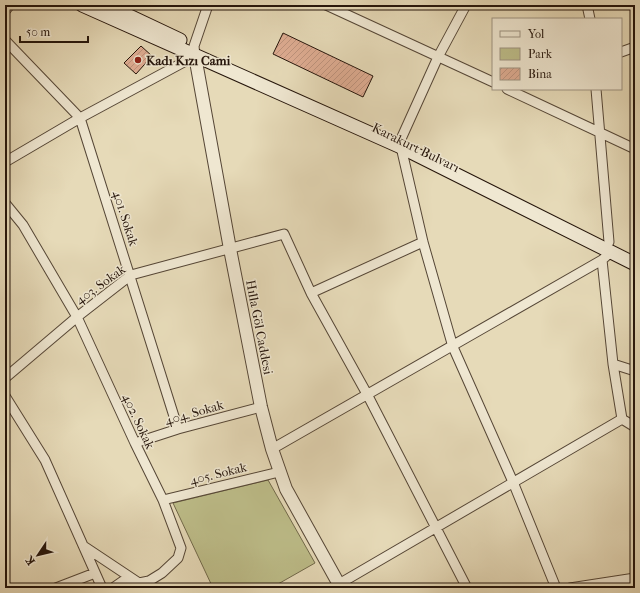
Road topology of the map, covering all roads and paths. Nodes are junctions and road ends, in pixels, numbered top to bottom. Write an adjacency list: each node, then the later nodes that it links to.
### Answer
1 (10, 5): 8 (street)
2 (82, 5): 12 (main road)
3 (106, 5): 12 (main road)
4 (208, 5): 12 (street)
5 (326, 5): 14 (street)
6 (466, 5): 14 (street)
7 (587, 5): 9 (street)
8 (5, 11)
9 (590, 18)
10 (5, 40): 18 (street, 401. Sokak)
11 (635, 47): 13 (street)
12 (195, 51): 18 (street); 20 (main road, Karakurt Bulvarı); 25 (street, Hılla Göl Caddesi)
13 (622, 52)
14 (438, 57): 15 (street); 20 (street)
15 (492, 82)
16 (510, 90): 19 (street)
17 (596, 90): 19 (street)
18 (80, 118): 22 (street); 29 (street, 401. Sokak)
19 (600, 132): 21 (street); 26 (street)
20 (401, 143): 24 (street); 26 (main road, Karakurt Bulvarı)
21 (635, 149)
22 (5, 162)
23 (5, 203): 31 (street, 402. Sokak)
24 (423, 242): 30 (street); 32 (street)
25 (230, 249): 29 (street, 403. Sokak); 30 (street, 403. Sokak); 38 (street, Hılla Göl Caddesi)
26 (607, 251): 27 (main road, Karakurt Bulvarı); 28 (main road, Karakurt Bulvarı); 32 (street); 33 (street)
27 (635, 254)
28 (635, 264)
29 (130, 275): 31 (street, 403. Sokak); 41 (street, 401. Sokak)
30 (312, 293): 36 (street)
31 (77, 317): 35 (street, 403. Sokak); 42 (street, 402. Sokak)
32 (453, 347): 36 (street); 45 (street)
33 (613, 364): 34 (street); 39 (street)
34 (635, 371)
35 (5, 378)
36 (367, 394): 43 (street); 47 (street)
37 (5, 396): 48 (street)
38 (261, 407): 41 (street, 404. Sokak); 43 (street, Hılla Göl Caddesi)
39 (622, 419): 40 (street); 45 (street)
40 (635, 427)
41 (178, 429): 42 (street, 404. Sokak)
42 (135, 443): 46 (street, 402. Sokak)
43 (272, 449): 44 (street, Hılla Göl Caddesi)
44 (279, 472): 46 (street, 405. Sokak); 53 (street, Hılla Göl Caddesi)
45 (513, 482): 47 (street); 58 (street)
46 (163, 500): 51 (street, 402. Sokak)
47 (435, 527): 53 (street); 57 (street)
48 (85, 547): 49 (street); 51 (street)
49 (95, 573): 54 (street); 55 (street)
50 (635, 578): 52 (street)
51 (139, 583): 56 (street)
52 (604, 585): 59 (street)
53 (340, 586)
54 (56, 588)
55 (102, 588)
56 (113, 588)
57 (467, 588)
58 (556, 588)
59 (570, 588)

